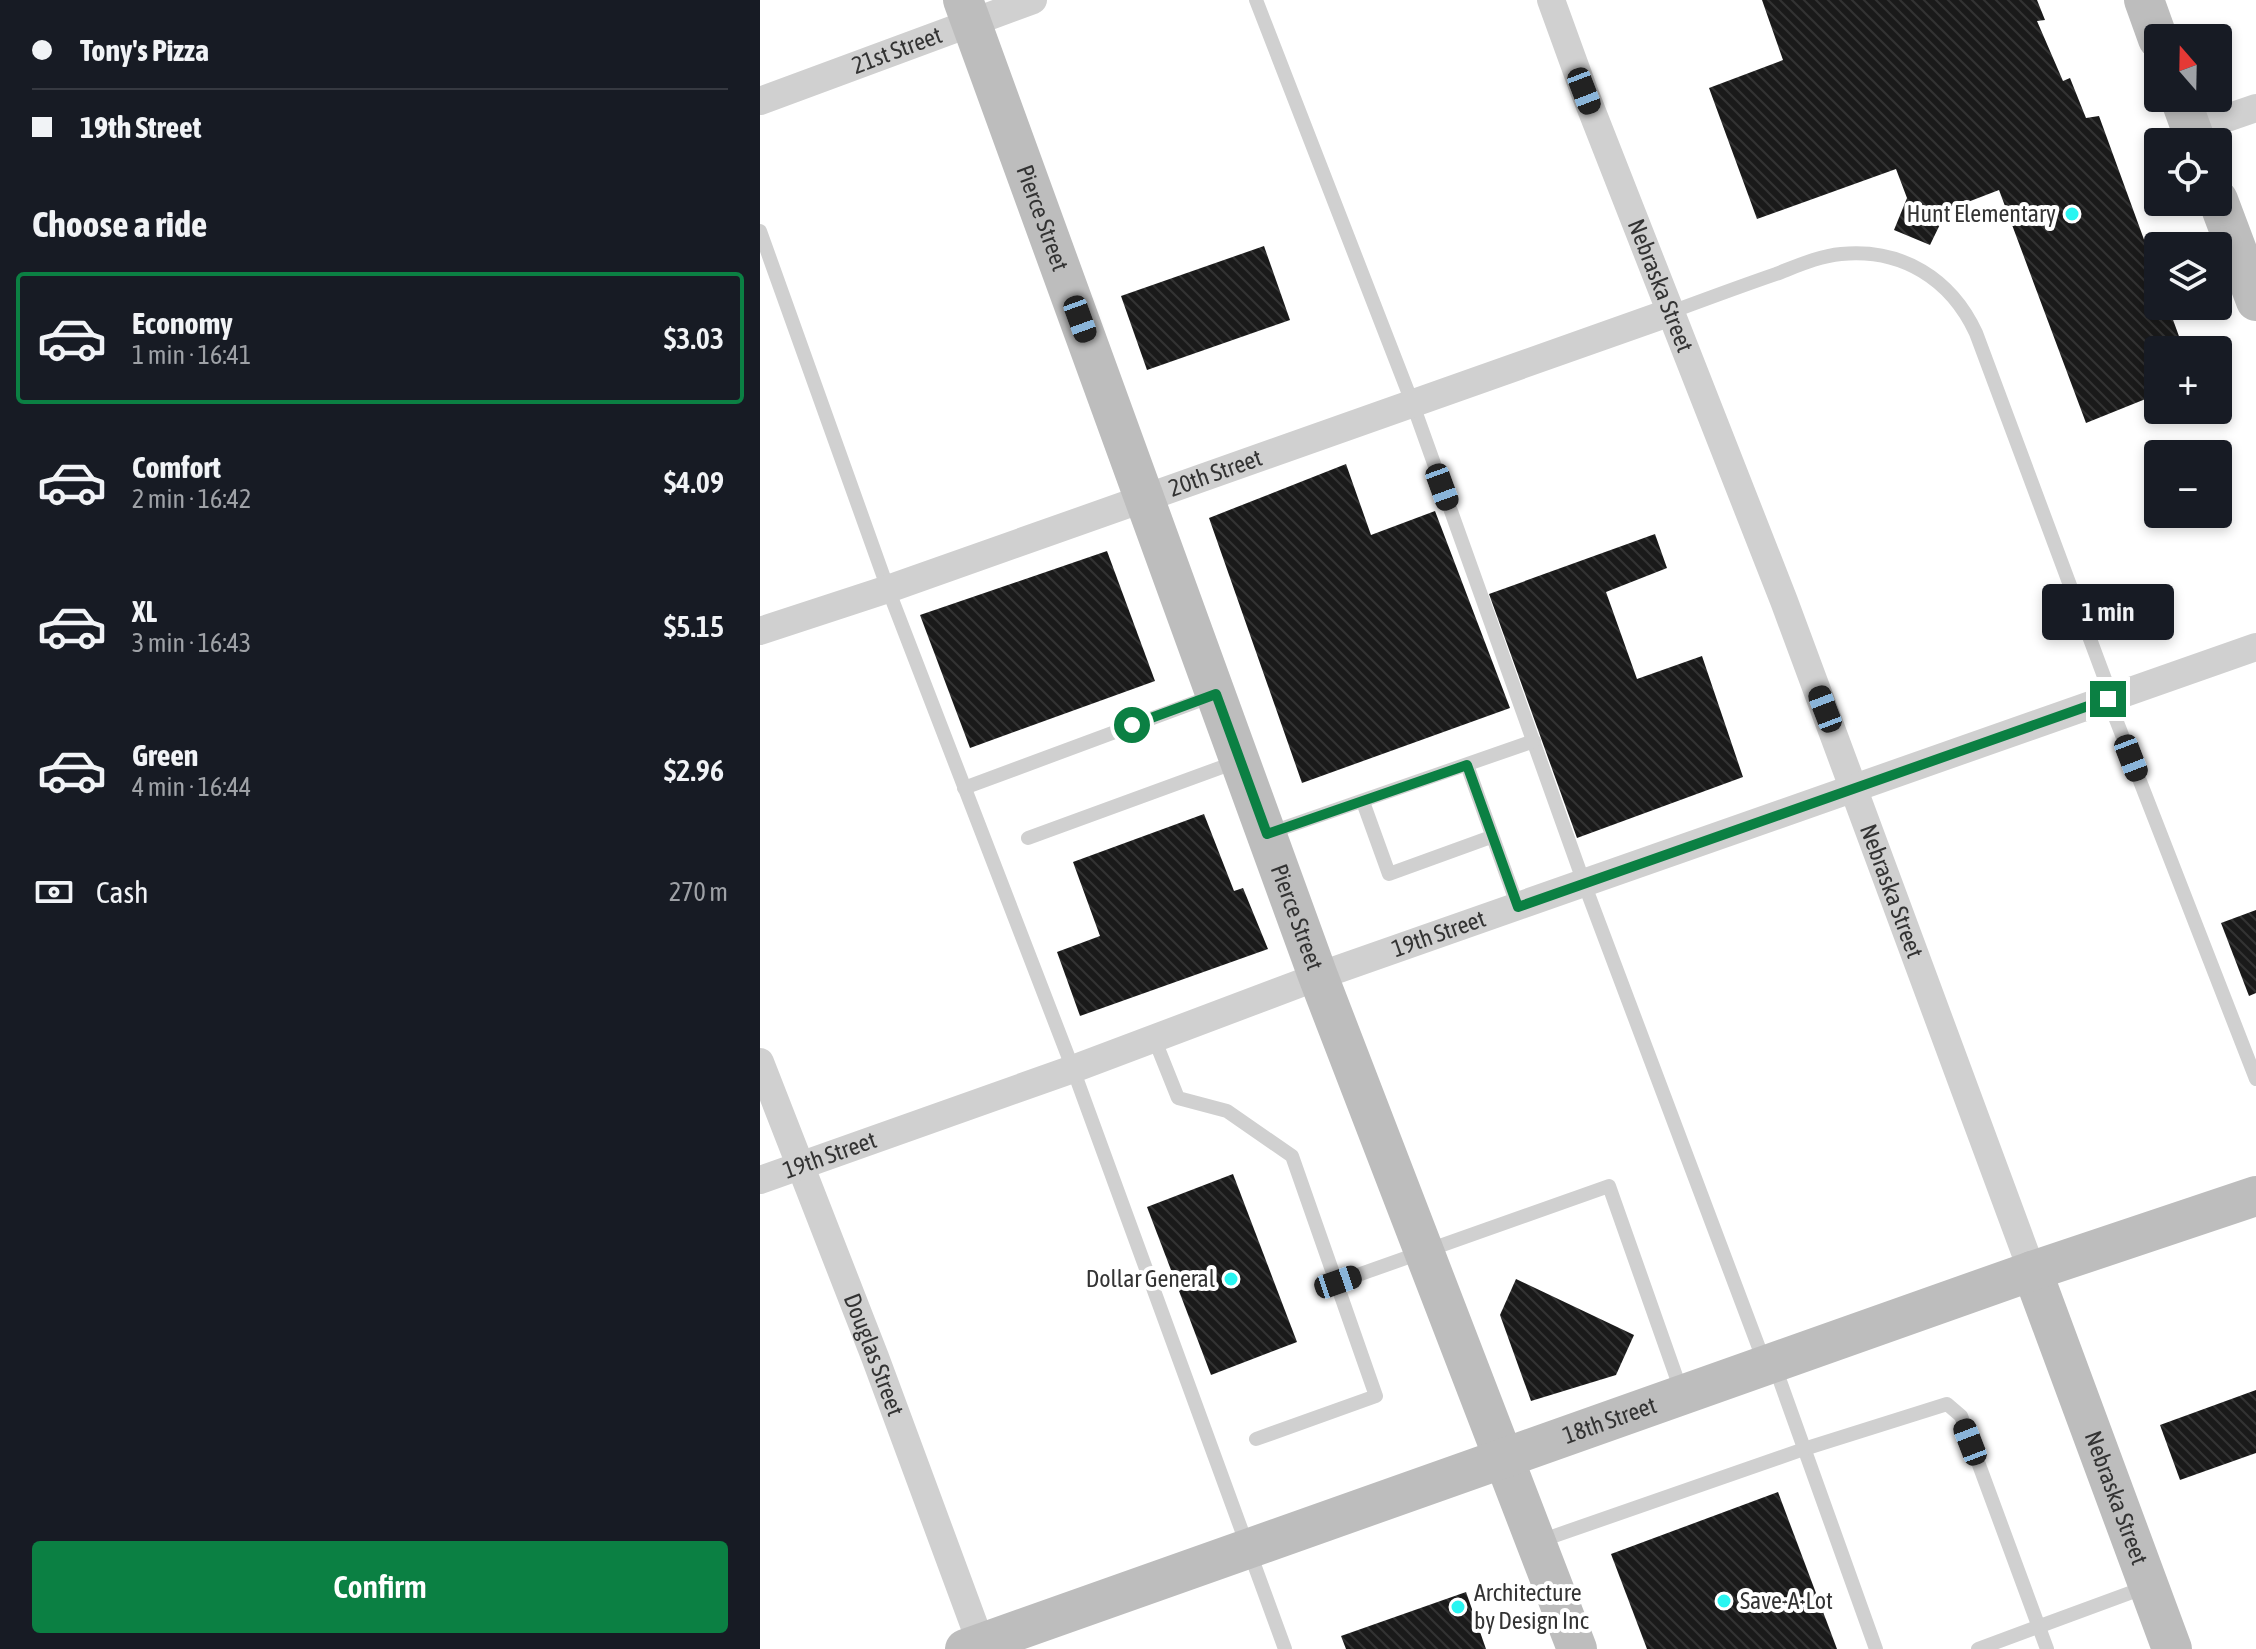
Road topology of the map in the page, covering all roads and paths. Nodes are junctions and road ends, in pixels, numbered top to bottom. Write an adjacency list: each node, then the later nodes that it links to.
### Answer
1 (1033, 0): 5 (street, 21st Street)
2 (1256, 0): 14 (lane)
3 (1551, 0): 13 (street, Nebraska Street)
4 (2144, 0): 6 (main road)
5 (967, 11): 7 (street, 21st Street); 15 (main road, Pierce Street)
6 (2153, 24)
7 (760, 101)
8 (2256, 108): 9 (street)
9 (2189, 123)
10 (2224, 216): 12 (main road)
11 (760, 231): 16 (lane)
12 (2256, 301)
13 (1671, 312): 14 (street, 20th Street); 20 (lane); 25 (street, Nebraska Street)
14 (1412, 402): 15 (street, 20th Street); 21 (lane)
15 (1145, 498): 16 (street, 20th Street); 19 (main road, Pierce Street)
16 (888, 589): 17 (street, 20th Street); 24 (lane)
17 (760, 631)
18 (2256, 647): 20 (street, 19th Street)
19 (1216, 694): 22 (main road, Pierce Street); 24 (lane)
20 (2110, 698): 25 (street, 19th Street); 36 (lane)
21 (1534, 741): 23 (lane); 30 (lane)
22 (1240, 760): 27 (main road, Pierce Street); 29 (lane)
23 (1467, 765): 26 (lane); 28 (lane)
24 (964, 788): 35 (lane)
25 (1855, 790): 30 (street, 19th Street); 41 (street, Nebraska Street)
26 (1363, 802): 27 (lane); 28 (lane)
27 (1267, 834): 32 (main road, Pierce Street)
28 (1491, 837): 31 (lane)
29 (1028, 838)
30 (1584, 883): 31 (street, 19th Street); 43 (lane)
31 (1518, 907): 32 (street, 19th Street)
32 (1318, 976): 33 (street, 19th Street); 40 (main road, Pierce Street)
33 (1154, 1038): 35 (street, 19th Street); 42 (lane)
34 (760, 1062): 37 (street, Douglas Street)
35 (1073, 1069): 37 (street, 19th Street); 49 (lane)
36 (2256, 1079)
37 (800, 1166): 38 (street, 19th Street); 52 (street, Douglas Street)
38 (760, 1180)
39 (2256, 1196): 41 (main road, 18th Street)
40 (1426, 1251): 42 (lane); 44 (lane); 47 (main road, Pierce Street)
41 (2032, 1271): 43 (main road, 18th Street); 50 (main road, Nebraska Street)
42 (1338, 1282): 45 (lane)
43 (1770, 1364): 44 (main road, 18th Street); 46 (lane)
44 (1683, 1395): 47 (main road, 18th Street)
45 (1256, 1439)
46 (1804, 1449): 48 (lane); 51 (lane); 55 (lane)
47 (1505, 1460): 48 (main road, Pierce Street); 49 (main road, 18th Street)
48 (1536, 1542): 54 (main road, Pierce Street)
49 (1248, 1548): 52 (main road, 18th Street); 53 (lane)
50 (2148, 1586): 51 (lane); 58 (main road, Nebraska Street)
51 (2039, 1626): 56 (lane); 57 (lane)
52 (976, 1647)
53 (1285, 1649)
54 (1577, 1649)
55 (1876, 1649)
56 (1978, 1649)
57 (2047, 1649)
58 (2172, 1649)

